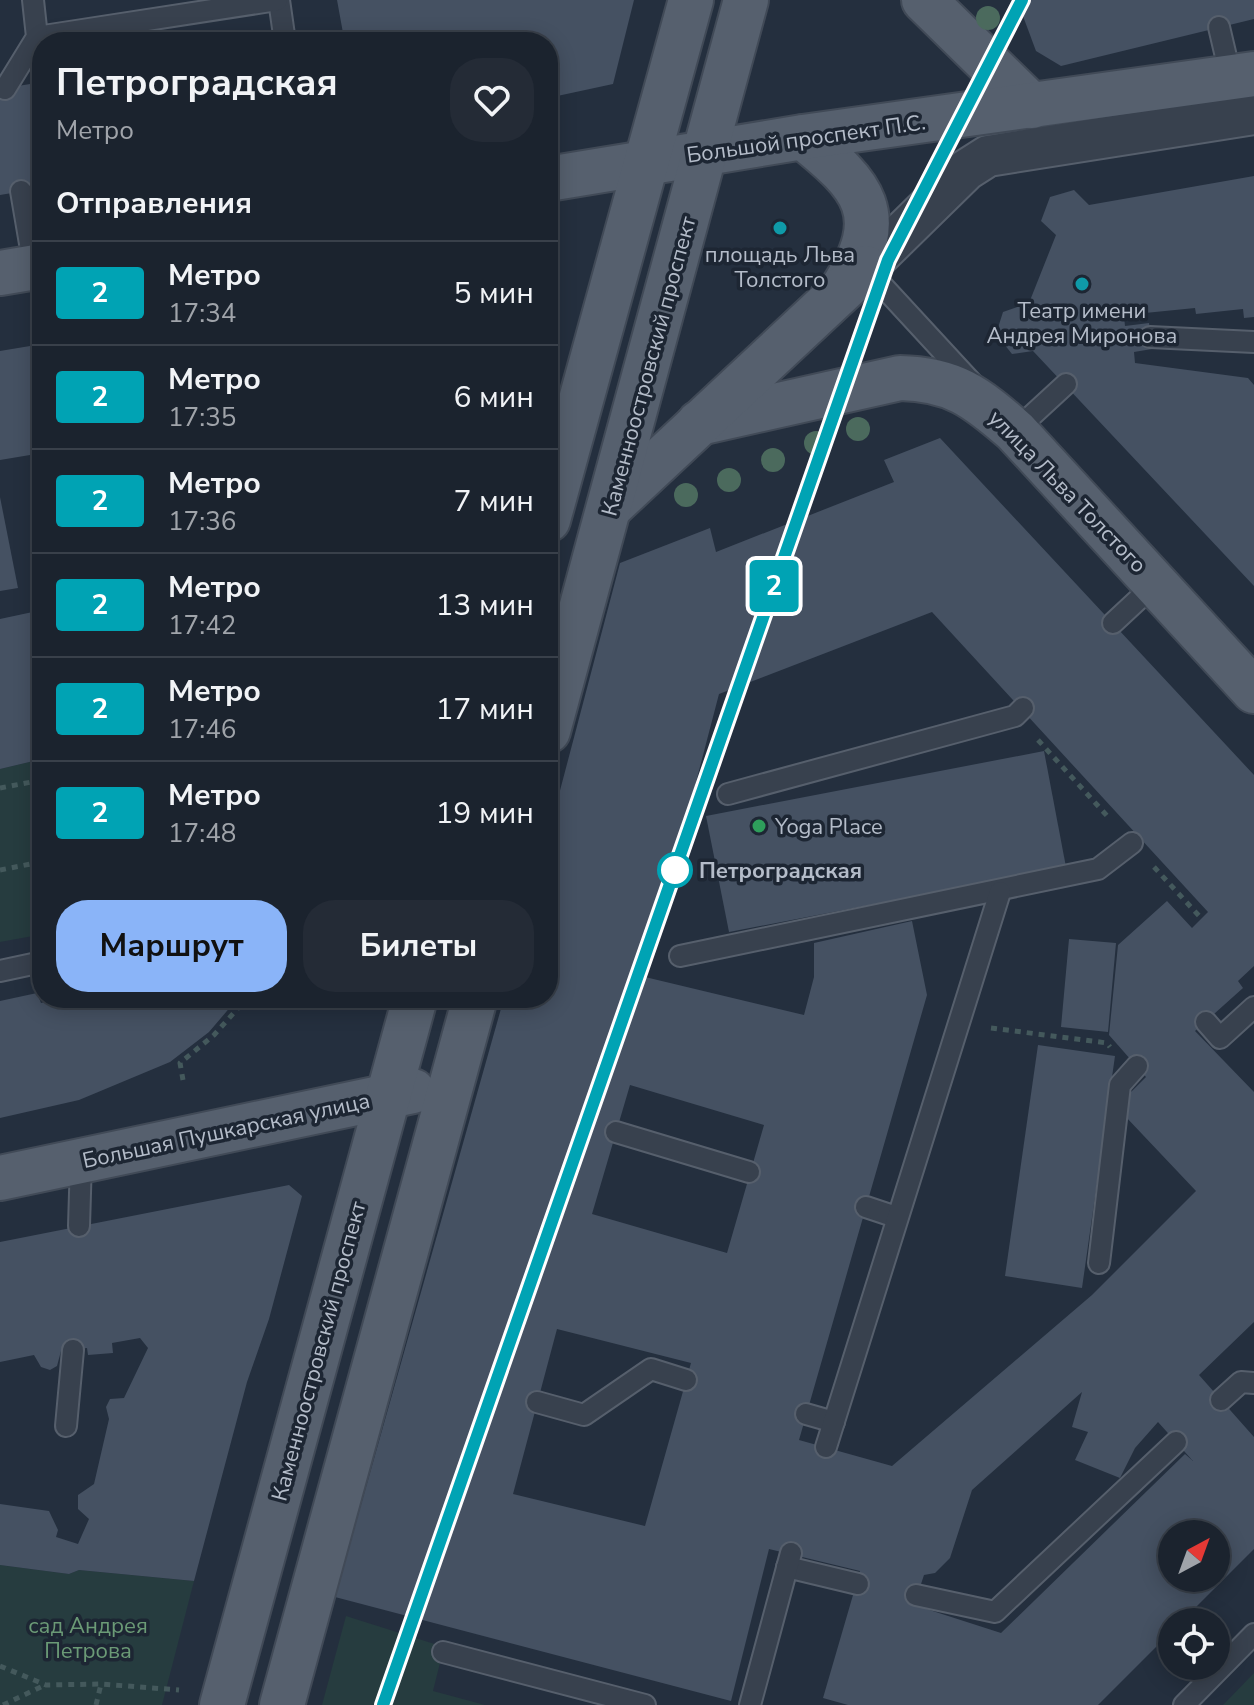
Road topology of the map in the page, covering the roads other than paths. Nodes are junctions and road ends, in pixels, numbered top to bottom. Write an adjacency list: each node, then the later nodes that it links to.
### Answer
1 (33, 0): 7 (lane)
2 (278, 0): 8 (lane); 9 (lane)
3 (691, 0): 16 (main road)
4 (746, 0): 15 (main road, Каменноостровский проспект)
5 (924, 0): 13 (main road)
6 (1219, 27): 12 (lane)
7 (36, 32)
8 (70, 32)
9 (283, 32)
10 (32, 45): 11 (lane)
11 (5, 89)
12 (1246, 89): 13 (main road, Большой проспект П.С.); 20 (street)
13 (1032, 106): 14 (main road, Большой проспект П.С.)
14 (803, 137): 15 (main road, Большой проспект П.С.); 20 (main road)
15 (705, 153): 16 (main road, Большой проспект П.С.); 27 (main road, Каменноостровский проспект)
16 (648, 161): 17 (main road, Большой проспект П.С.); 26 (main road)
17 (558, 177)
18 (21, 191): 19 (lane)
19 (25, 269)
20 (854, 278): 24 (main road); 25 (lane)
21 (1150, 337): 22 (lane)
22 (1254, 342)
23 (1066, 384): 25 (lane)
24 (699, 423): 25 (main road, улица Льва Толстого); 27 (main road)
25 (1015, 431): 28 (main road, улица Льва Толстого)
26 (558, 484)
27 (610, 507): 31 (main road, Каменноостровский проспект)
28 (1156, 583): 29 (lane); 30 (main road, улица Льва Толстого)
29 (1113, 623)
30 (1254, 691)
31 (558, 695)
32 (1019, 712): 33 (lane)
33 (728, 794)
34 (1132, 843): 35 (lane)
35 (1000, 892): 36 (lane); 51 (lane)
36 (680, 956)
37 (32, 964): 38 (lane)
38 (0, 971)
39 (1254, 1007): 42 (lane)
40 (412, 1008): 45 (main road, Каменноостровский проспект)
41 (474, 1008): 44 (main road)
42 (1206, 1022)
43 (1134, 1070): 53 (lane)
44 (464, 1086): 45 (main road, Большая Пушкарская улица); 69 (main road)
45 (388, 1096): 47 (main road, Большая Пушкарская улица); 68 (main road, Каменноостровский проспект)
46 (616, 1132): 48 (lane)
47 (81, 1160): 49 (main road, Большая Пушкарская улица); 52 (lane)
48 (749, 1172)
49 (0, 1178)
50 (866, 1207): 51 (lane)
51 (896, 1217): 60 (lane)
52 (79, 1226)
53 (1099, 1263)
54 (73, 1350): 61 (lane)
55 (686, 1380): 58 (lane)
56 (1254, 1383): 57 (lane)
57 (1221, 1400)
58 (537, 1402)
59 (806, 1414): 60 (lane)
60 (834, 1422): 63 (lane)
61 (66, 1426)
62 (1176, 1442): 65 (lane)
63 (826, 1447)
64 (858, 1584): 71 (lane)
65 (916, 1595)
66 (1254, 1634): 72 (lane)
67 (443, 1652): 70 (lane)
68 (222, 1705)
69 (282, 1705)
70 (645, 1705)
71 (750, 1705)
72 (1184, 1705)

